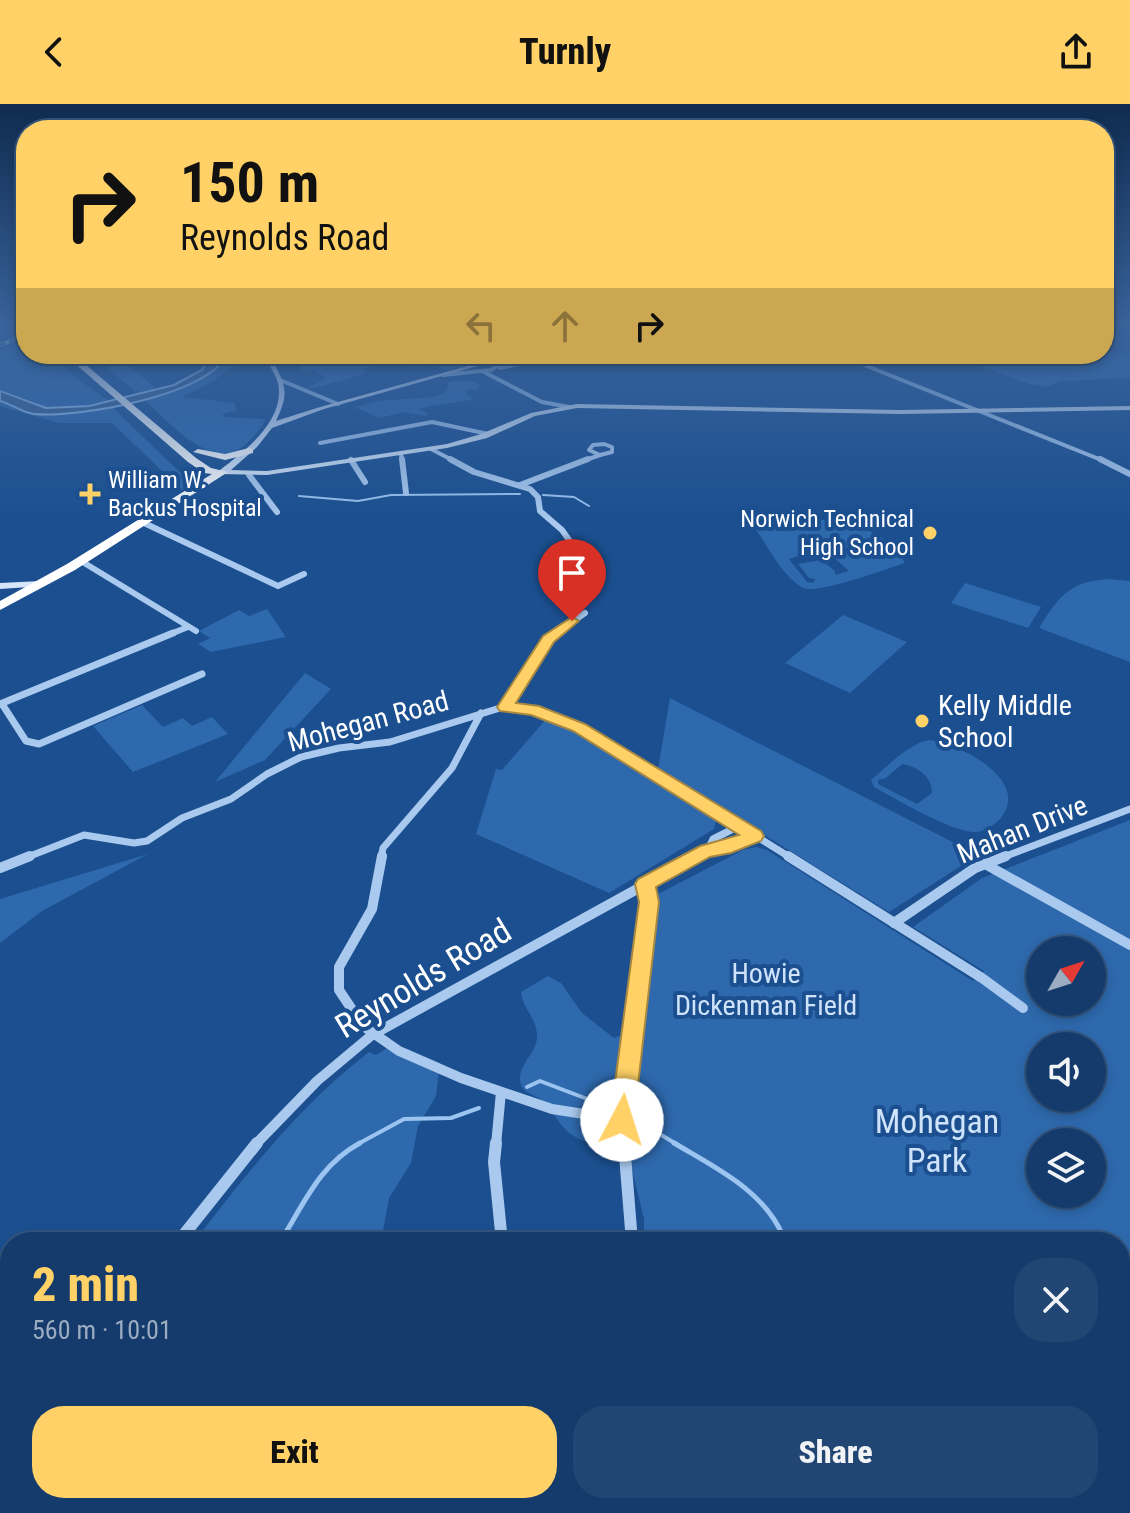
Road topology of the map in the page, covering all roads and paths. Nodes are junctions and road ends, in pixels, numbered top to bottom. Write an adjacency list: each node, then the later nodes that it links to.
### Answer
1 (109, 391): 17 (highway)
2 (125, 391): 20 (highway)
3 (280, 391): 14 (main road)
4 (306, 391): 9 (street)
5 (386, 391): 9 (main road)
6 (520, 391): 8 (street)
7 (927, 391): 12 (street)
8 (542, 402): 10 (street); 13 (street)
9 (338, 404): 14 (main road)
10 (569, 407): 12 (main road); 13 (main road)
11 (1130, 408): 12 (main road)
12 (976, 411): 25 (street)
13 (539, 412): 15 (main road)
14 (270, 426): 19 (main road)
15 (488, 434): 16 (street); 18 (main road)
16 (320, 443)
17 (171, 444): 24 (highway); 30 (highway)
18 (431, 449): 21 (main road); 28 (street)
19 (249, 451): 20 (highway); 24 (main road)
20 (198, 452): 24 (highway)
21 (401, 454): 23 (main road); 29 (street)
22 (600, 455): 28 (street)
23 (351, 460): 26 (main road); 27 (street)
24 (223, 472): 26 (main road); 30 (highway)
25 (1130, 474)
26 (249, 475): 31 (street)
27 (365, 482)
28 (520, 486): 33 (street)
29 (406, 493)
30 (188, 496): 32 (highway)
31 (277, 512)
32 (144, 523): 34 (highway); 35 (street)
33 (581, 557)
34 (81, 561): 36 (highway); 41 (street)
35 (304, 574)
36 (41, 584): 37 (main road); 38 (highway)
37 (0, 586)
38 (0, 606)
39 (585, 613): 42 (street)
40 (202, 674): 41 (street)
41 (1, 704)
42 (506, 707): 43 (street, Mohegan Road); 45 (street, Mohegan Road)
43 (481, 713): 49 (street, Mohegan Road); 54 (street)
44 (1130, 809): 48 (street, Mahan Drive)
45 (739, 826): 46 (street, Mohegan Road); 47 (street, Reynolds Road)
46 (755, 836): 47 (street, Reynolds Road); 51 (street, Mohegan Road)
47 (707, 851): 50 (street, Reynolds Road)
48 (985, 864): 51 (street, Mahan Drive); 52 (street)
49 (0, 868)
50 (645, 884): 54 (street, Reynolds Road); 56 (street)
51 (894, 923): 53 (street, Mohegan Road)
52 (1130, 945)
53 (1023, 1008)
54 (372, 1035): 55 (street); 57 (street, Reynolds Road)
55 (501, 1092): 56 (street); 58 (street)
56 (622, 1120): 59 (street)
57 (186, 1232)
58 (501, 1232)
59 (631, 1232)

